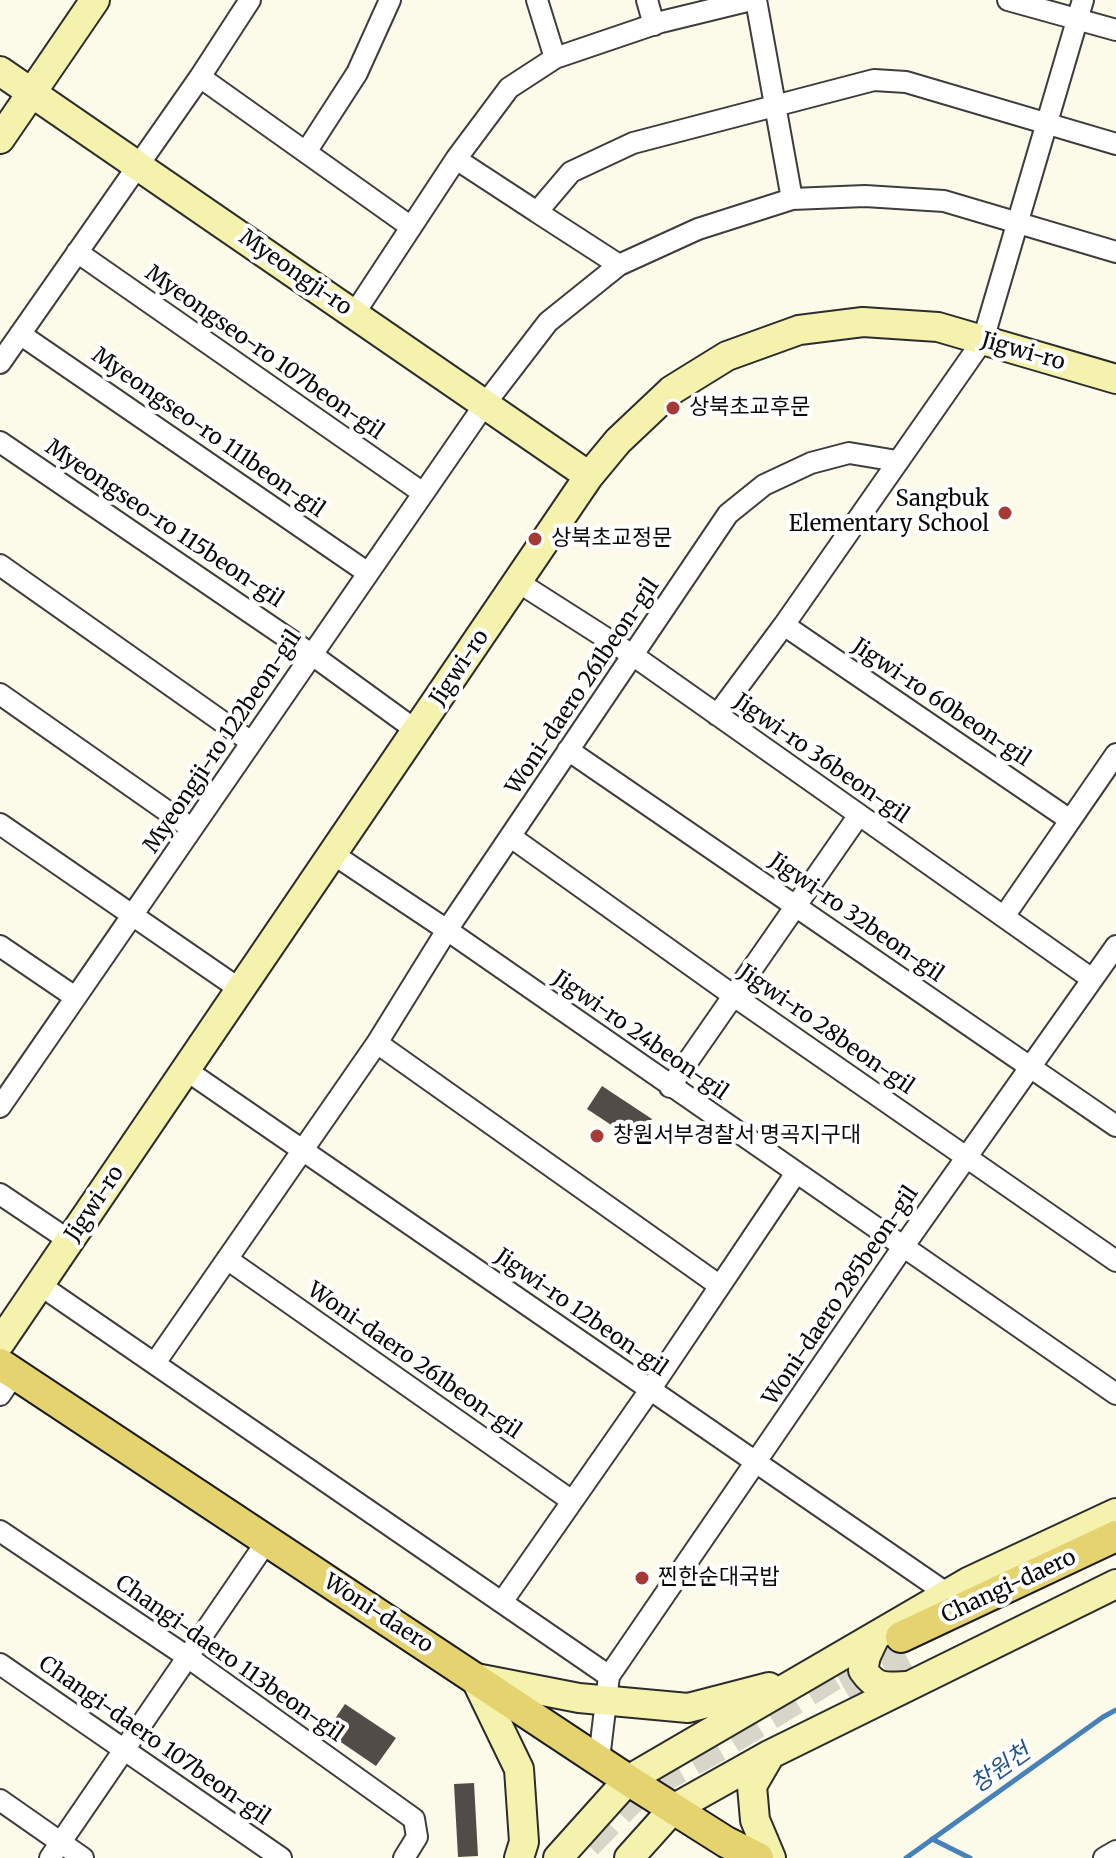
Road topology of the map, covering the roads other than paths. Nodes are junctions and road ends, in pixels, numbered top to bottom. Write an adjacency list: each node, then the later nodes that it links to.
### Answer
1 (95, 0): 14 (street)
2 (250, 0): 13 (street)
3 (390, 0): 19 (street)
4 (537, 0): 11 (street)
5 (647, 0): 9 (street)
6 (753, 0): 9 (street); 15 (street)
7 (1008, 0): 8 (street)
8 (1080, 9): 10 (street); 16 (street)
9 (654, 25): 11 (street)
10 (1116, 30)
11 (555, 58): 20 (street)
12 (0, 71): 14 (street, Myeongji-ro)
13 (200, 77): 19 (street); 21 (street)
14 (32, 93): 17 (street); 21 (street, Myeongji-ro)
15 (775, 104): 16 (street); 22 (street); 23 (street)
16 (1046, 123): 18 (street); 24 (street)
17 (0, 139)
18 (1116, 144)
19 (306, 152): 25 (street)
20 (456, 159): 23 (street); 25 (street)
21 (138, 165): 26 (street); 29 (street, Myeongji-ro)
22 (792, 199): 24 (street, Myeongji-ro 122beon-gil); 28 (street, Myeongji-ro 122beon-gil)
23 (537, 212): 28 (street)
24 (1016, 223): 27 (street, Myeongji-ro 122beon-gil); 31 (street)
25 (411, 227): 29 (street)
26 (77, 252): 30 (street); 38 (street, Myeongseo-ro 107beon-gil)
27 (1116, 252)
28 (619, 265): 34 (street, Myeongji-ro 122beon-gil)
29 (354, 314): 34 (street, Myeongji-ro)
30 (20, 334): 32 (street); 40 (street, Myeongseo-ro 111beon-gil)
31 (983, 340): 33 (street, Jigwi-ro); 36 (street); 37 (street, Jigwi-ro)
32 (0, 363)
33 (1116, 379)
34 (485, 404): 37 (street, Myeongji-ro); 38 (street, Myeongji-ro 122beon-gil)
35 (0, 442): 43 (street, Myeongseo-ro 115beon-gil)
36 (897, 461): 42 (street); 44 (street, Woni-daero 261beon-gil)
37 (589, 476): 41 (street, Jigwi-ro)
38 (423, 493): 40 (street, Myeongji-ro 122beon-gil)
39 (0, 565): 48 (street)
40 (368, 573): 43 (street, Myeongji-ro 122beon-gil)
41 (518, 582): 44 (street, Jigwi-ro 36beon-gil); 47 (street, Jigwi-ro)
42 (784, 625): 46 (street); 52 (street, Jigwi-ro 60beon-gil)
43 (311, 654): 47 (street, Myeongseo-ro 115beon-gil); 48 (street, Myeongji-ro 122beon-gil)
44 (634, 656): 46 (street, Jigwi-ro 36beon-gil); 49 (street, Woni-daero 261beon-gil)
45 (0, 694): 54 (street)
46 (717, 715): 51 (street, Jigwi-ro 36beon-gil)
47 (417, 731): 56 (street, Jigwi-ro)
48 (251, 742): 54 (street, Myeongji-ro 122beon-gil)
49 (568, 750): 55 (street, Woni-daero 261beon-gil); 57 (street, Jigwi-ro 32beon-gil)
50 (1116, 754): 52 (street)
51 (859, 815): 57 (street); 58 (street, Jigwi-ro 36beon-gil)
52 (1070, 820): 58 (street)
53 (0, 824): 59 (street)
54 (191, 828): 59 (street, Myeongji-ro 122beon-gil)
55 (511, 837): 60 (street, Woni-daero 261beon-gil); 65 (street, Jigwi-ro 28beon-gil)
56 (333, 854): 60 (street, Jigwi-ro 24beon-gil); 64 (street, Jigwi-ro)
57 (797, 907): 65 (street); 68 (street, Jigwi-ro 32beon-gil)
58 (1005, 915): 63 (street, Jigwi-ro 36beon-gil)
59 (134, 916): 64 (street); 66 (street, Myeongji-ro 122beon-gil)
60 (447, 930): 67 (street, Woni-daero 261beon-gil); 71 (street, Jigwi-ro 24beon-gil)
61 (0, 946): 66 (street)
62 (1116, 946): 63 (street, Woni-daero 285beon-gil)
63 (1092, 979): 68 (street, Woni-daero 285beon-gil)
64 (241, 990): 69 (street, Jigwi-ro)
65 (734, 996): 71 (street); 75 (street, Jigwi-ro 28beon-gil)
66 (75, 997): 70 (street, Myeongji-ro 122beon-gil)
67 (377, 1043): 74 (street, Woni-daero 261beon-gil); 83 (street)
68 (1030, 1067): 73 (street, Jigwi-ro 32beon-gil); 75 (street, Woni-daero 285beon-gil)
69 (186, 1070): 74 (street, Jigwi-ro 12beon-gil); 78 (street, Jigwi-ro)
70 (8, 1078): 72 (street, Myeongji-ro 122beon-gil)
71 (670, 1087): 76 (street, Jigwi-ro 24beon-gil)
72 (0, 1107)
73 (1116, 1126)
74 (304, 1149): 80 (street, Woni-daero 261beon-gil); 87 (street, Jigwi-ro 12beon-gil)
75 (967, 1157): 79 (street, Woni-daero 285beon-gil); 81 (street, Jigwi-ro 28beon-gil)
76 (796, 1173): 79 (street, Jigwi-ro 24beon-gil); 83 (street)
77 (0, 1194): 78 (street)
78 (70, 1241): 82 (street, Jigwi-ro)
79 (903, 1247): 88 (street, Jigwi-ro 24beon-gil); 89 (street, Woni-daero 285beon-gil)
80 (227, 1259): 85 (street, Woni-daero 261beon-gil); 90 (street, Woni-daero 261beon-gil)
81 (1116, 1261)
82 (40, 1285): 84 (street, Jigwi-ro); 85 (street)
83 (720, 1286): 87 (street)
84 (0, 1343)
85 (155, 1363): 98 (street)
86 (5, 1378): 94 (main road, Woni-daero)
87 (650, 1390): 89 (street, Jigwi-ro 12beon-gil); 90 (street)
88 (1116, 1394)
89 (756, 1464): 97 (street, Jigwi-ro 12beon-gil); 105 (street, Woni-daero 285beon-gil)
90 (572, 1501): 98 (street)
91 (1116, 1513): 97 (street)
92 (0, 1531): 100 (street, Changi-daero 113beon-gil)
93 (1116, 1536): 99 (main road, Changi-daero)
94 (267, 1541): 100 (street); 102 (main road, Woni-daero)
95 (1116, 1553): 99 (main road, Changi-daero)
96 (1116, 1584): 104 (street)
97 (949, 1595): 99 (street)
98 (502, 1602): 105 (street)
99 (894, 1642): 103 (street); 104 (street)
100 (189, 1658): 106 (street); 116 (street, Changi-daero 113beon-gil)
101 (0, 1664): 106 (street, Changi-daero 107beon-gil)
102 (475, 1678): 105 (street); 108 (main road, Woni-daero); 117 (street)
103 (804, 1679): 105 (street); 109 (street)
104 (908, 1686): 107 (street)
105 (608, 1688): 108 (street)
106 (126, 1749): 112 (street); 115 (street, Changi-daero 107beon-gil)
107 (771, 1754): 111 (street); 121 (street)
108 (599, 1759): 109 (main road, Woni-daero)
109 (628, 1780): 111 (main road, Woni-daero); 118 (street)
110 (0, 1800): 112 (street)
111 (673, 1809): 119 (street); 120 (main road, Woni-daero)
112 (56, 1851): 114 (street)
113 (1116, 1851): 122 (street)
114 (83, 1858)
115 (281, 1858)
116 (404, 1858)
117 (519, 1858)
118 (558, 1858)
119 (629, 1858)
120 (758, 1858)
121 (771, 1858)
122 (1104, 1858)

